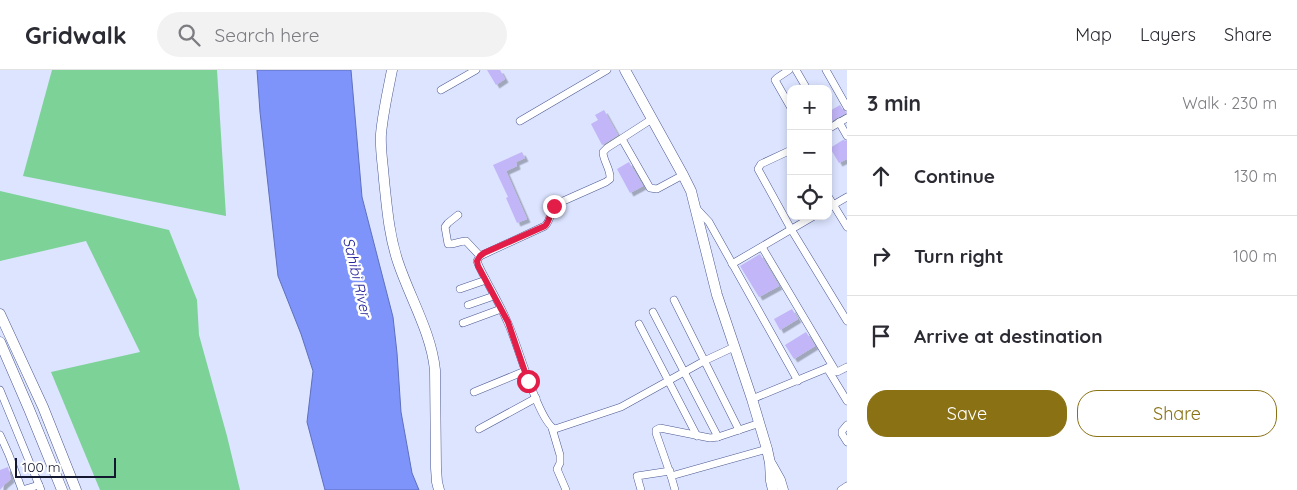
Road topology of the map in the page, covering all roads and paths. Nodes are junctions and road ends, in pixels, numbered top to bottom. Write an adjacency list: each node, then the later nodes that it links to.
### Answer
1 (392, 70): 72 (street)
2 (476, 70): 8 (street)
3 (607, 70): 13 (street)
4 (625, 70): 12 (street)
5 (790, 70): 7 (street); 9 (street)
6 (826, 70): 10 (street)
7 (803, 85)
8 (441, 90)
9 (787, 101)
10 (847, 107)
11 (847, 118): 14 (street)
12 (652, 119): 17 (street); 19 (street)
13 (520, 121)
14 (839, 122): 15 (street); 16 (street)
15 (832, 126)
16 (847, 136)
17 (622, 139): 19 (street); 29 (street)
18 (787, 152): 27 (street)
19 (684, 175): 22 (street)
20 (847, 197): 21 (street)
21 (832, 205)
22 (694, 206): 30 (street); 43 (street)
23 (832, 207): 26 (street)
24 (458, 216): 29 (street)
25 (807, 220): 27 (street)
26 (847, 227)
27 (791, 229): 28 (street); 39 (street)
28 (762, 247): 30 (street); 45 (street)
29 (480, 256): 31 (street)
30 (732, 264): 49 (street)
31 (486, 280): 32 (street); 33 (street)
32 (460, 289)
33 (494, 296): 35 (street); 36 (street)
34 (674, 300): 44 (street)
35 (468, 306)
36 (501, 309): 40 (street); 47 (street)
37 (653, 312): 48 (street)
38 (0, 314): 71 (street)
39 (847, 321)
40 (463, 323)
41 (640, 324): 50 (street)
42 (0, 342): 70 (street)
43 (734, 347): 44 (street); 54 (street)
44 (704, 361): 48 (street); 60 (street)
45 (830, 367): 46 (street); 49 (street); 55 (street)
46 (847, 367)
47 (525, 372): 52 (street); 53 (street)
48 (685, 372): 50 (street); 63 (street)
49 (798, 381): 54 (street)
50 (668, 382): 58 (street); 62 (street)
51 (0, 390): 69 (street)
52 (474, 392)
53 (536, 398): 58 (street); 59 (street)
54 (752, 399): 56 (street)
55 (847, 401)
56 (760, 423): 60 (street); 65 (street)
57 (847, 425): 64 (street)
58 (552, 428): 73 (street)
59 (479, 429)
60 (739, 430): 63 (street)
61 (0, 435): 69 (street)
62 (697, 436): 63 (street); 67 (street)
63 (718, 437)
64 (847, 442)
65 (767, 449): 66 (street); 67 (street)
66 (770, 463): 76 (street); 77 (street)
67 (670, 474): 74 (street); 75 (street)
68 (847, 486): 78 (street)
69 (40, 487)
70 (62, 490)
71 (76, 490)
72 (439, 490)
73 (566, 490)
74 (642, 490)
75 (675, 490)
76 (773, 490)
77 (783, 490)
78 (840, 490)

